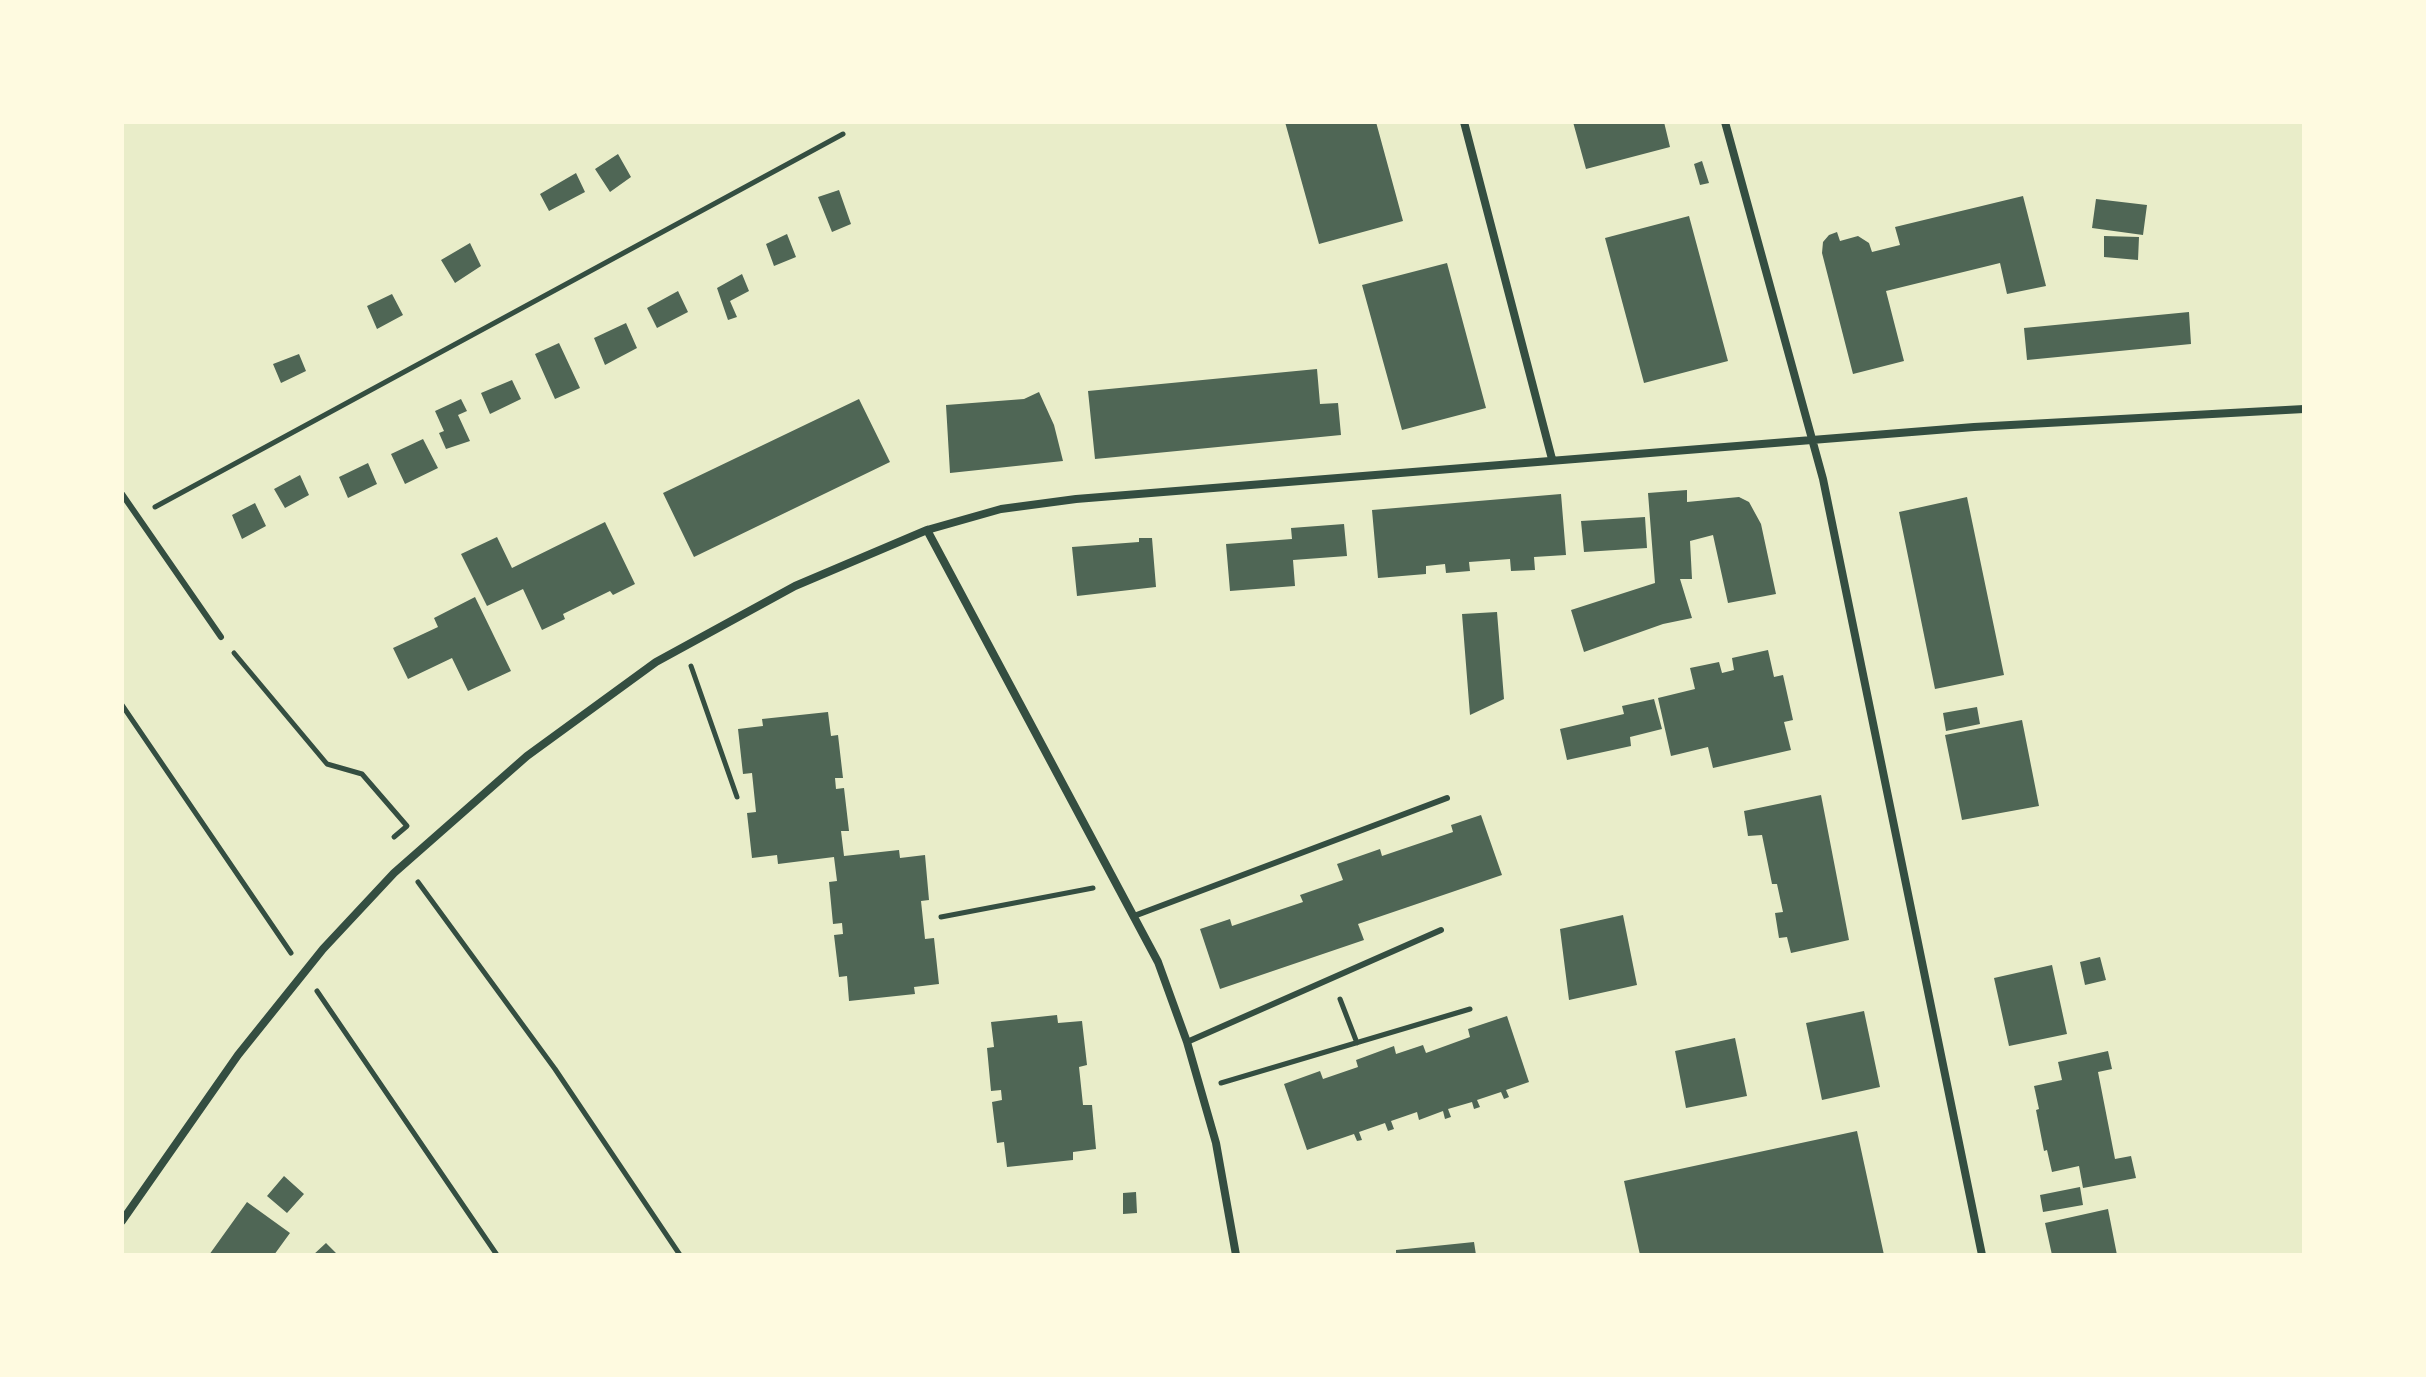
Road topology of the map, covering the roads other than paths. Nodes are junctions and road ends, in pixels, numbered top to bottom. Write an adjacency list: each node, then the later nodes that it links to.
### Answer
1 (1464, 122): 5 (street)
2 (1725, 122): 4 (street)
3 (2304, 409): 4 (street)
4 (1813, 440): 5 (street); 15 (street)
5 (1552, 459): 7 (street)
6 (122, 494): 8 (lane)
7 (927, 530): 10 (street); 13 (street)
8 (221, 637)
9 (1447, 798): 10 (lane)
10 (1134, 916): 12 (street)
11 (1441, 930): 12 (lane)
12 (1187, 1042): 14 (street)
13 (122, 1221)
14 (1236, 1255)
15 (1982, 1255)

